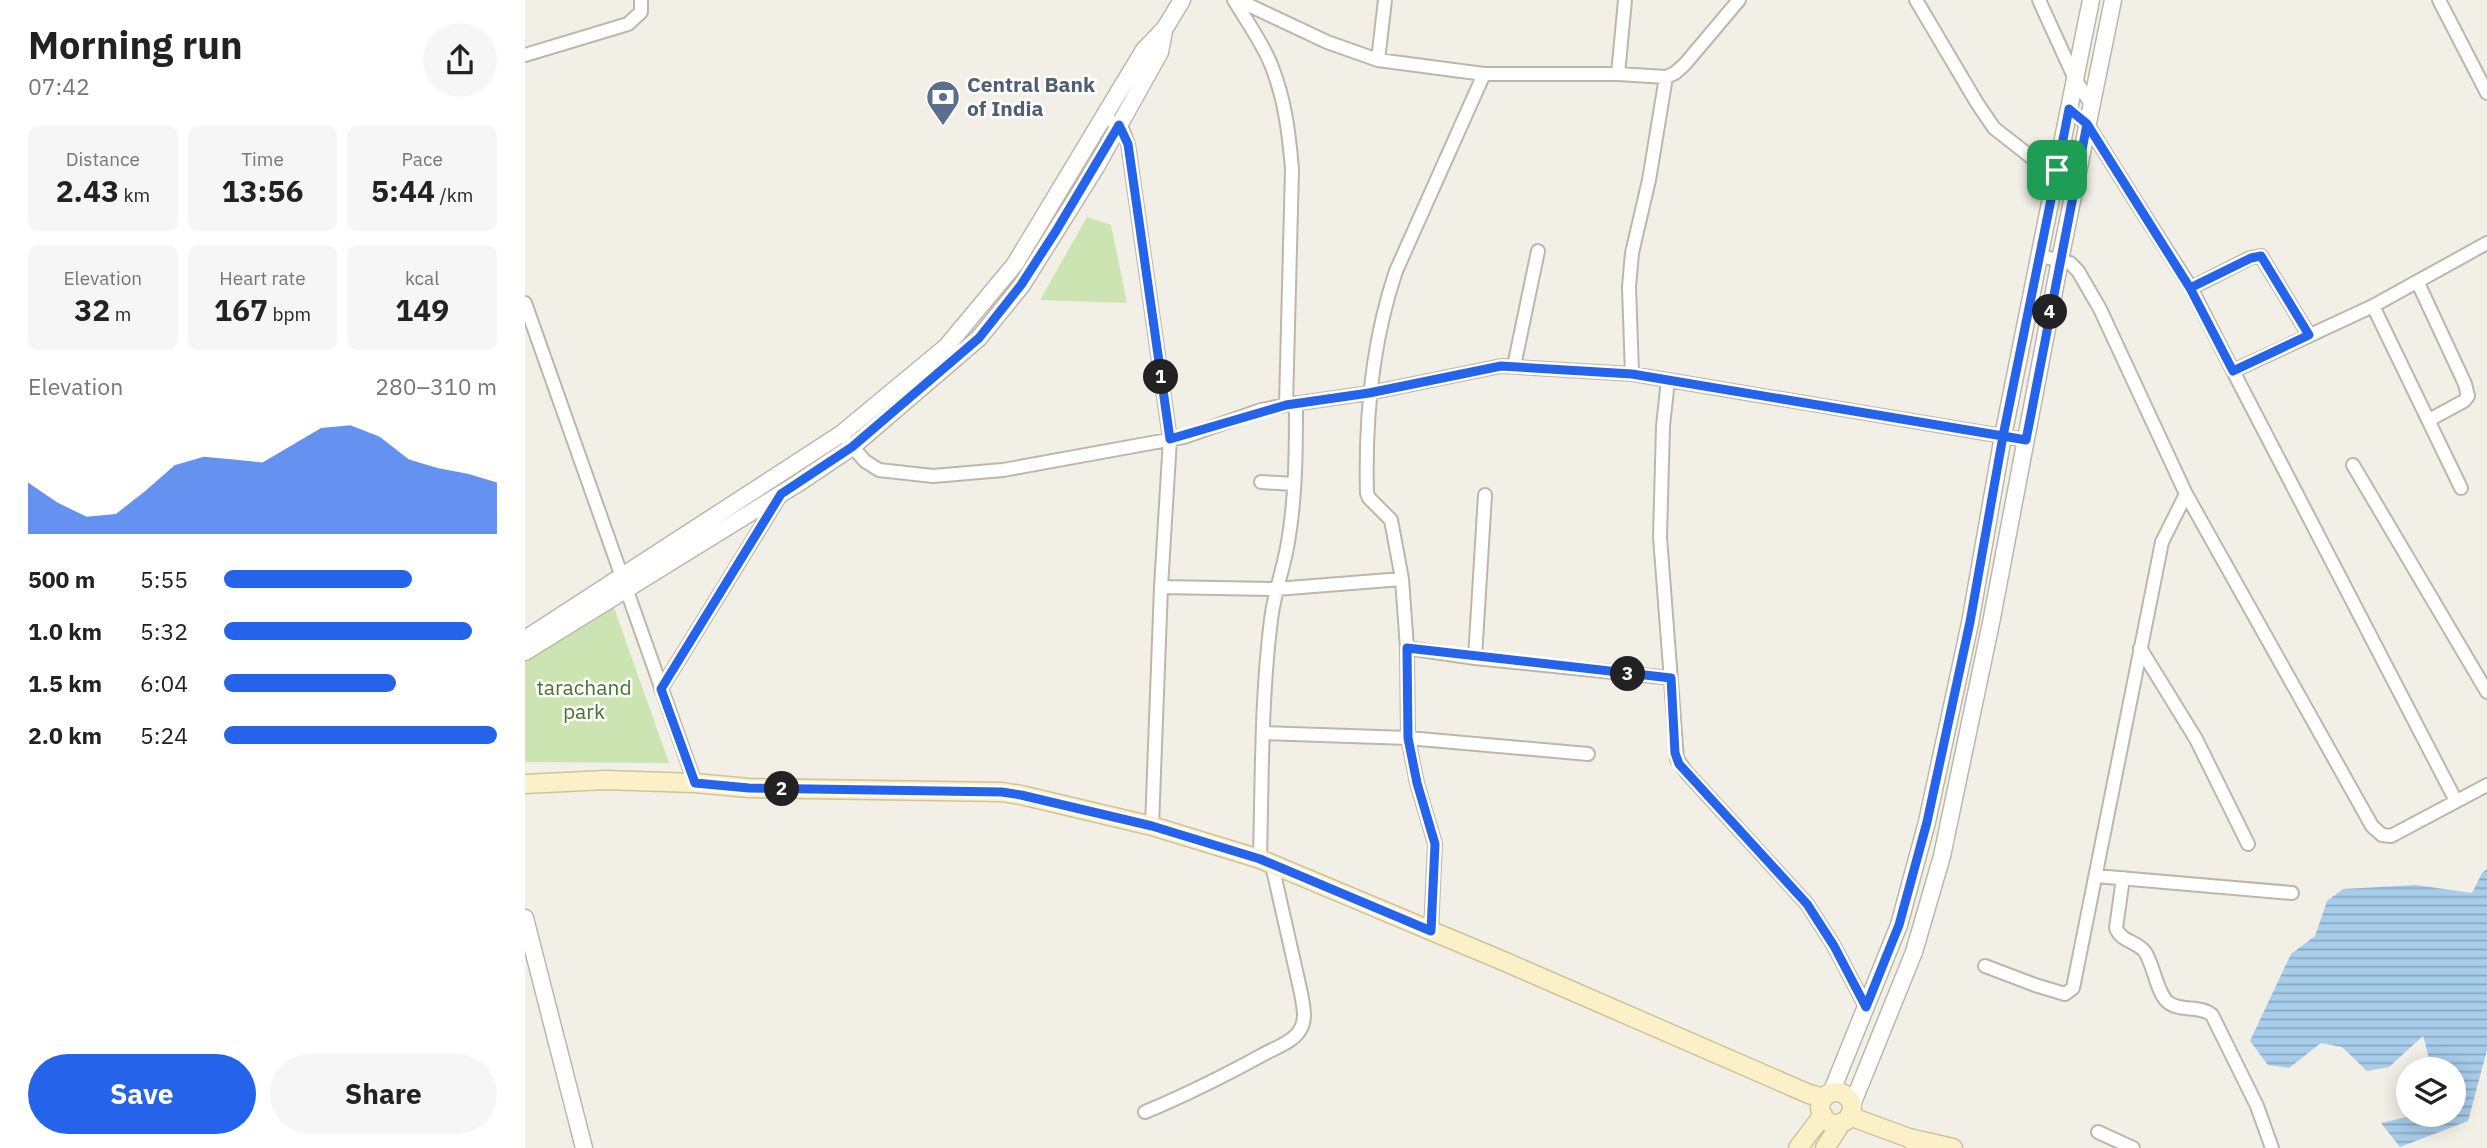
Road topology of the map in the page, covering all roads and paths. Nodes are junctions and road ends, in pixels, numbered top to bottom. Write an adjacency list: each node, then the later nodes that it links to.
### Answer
1 (641, 0): 13 (street)
2 (1182, 0): 12 (street)
3 (1236, 0): 14 (street); 40 (street)
4 (1385, 0): 14 (street)
5 (1625, 0): 16 (street)
6 (1739, 0): 17 (street)
7 (1916, 0): 25 (street)
8 (2039, 0): 18 (street)
9 (2091, 0): 18 (street)
10 (2113, 0): 20 (street)
11 (2439, 0): 19 (street)
12 (1165, 28): 22 (street); 24 (street)
13 (525, 55)
14 (1378, 60): 15 (street)
15 (1484, 74): 16 (street); 39 (street)
16 (1618, 74): 17 (street)
17 (1666, 77): 37 (street)
18 (2075, 79): 20 (street); 21 (street)
19 (2487, 93)
20 (2091, 104): 23 (street)
21 (2069, 109): 23 (street); 25 (street)
22 (1104, 117): 24 (street); 42 (street)
23 (2087, 124): 29 (street); 31 (street)
24 (1119, 125): 44 (street); 46 (street)
25 (2057, 170): 28 (street)
26 (2487, 243): 30 (street)
27 (1538, 251): 35 (street)
28 (2040, 256): 29 (street); 43 (street)
29 (2060, 260): 45 (street); 52 (street)
30 (2418, 283): 33 (street); 41 (street)
31 (2190, 288): 34 (street); 36 (street)
32 (525, 303): 57 (street)
33 (2373, 306): 34 (street); 41 (street)
34 (2309, 335): 36 (street)
35 (1514, 366): 37 (street); 39 (street)
36 (2233, 371): 74 (street)
37 (1632, 374): 38 (street)
38 (1668, 380): 43 (street); 65 (street)
39 (1369, 393): 40 (street); 56 (street)
40 (1291, 404): 44 (street); 49 (street)
41 (2429, 420): 50 (street)
42 (841, 433): 46 (street); 54 (street)
43 (2003, 436): 45 (street); 84 (street)
44 (1170, 439): 46 (street); 58 (street)
45 (2026, 440): 87 (street)
46 (852, 447): 51 (street)
47 (2353, 465): 67 (street)
48 (1261, 482): 49 (street)
49 (1294, 484): 59 (street)
50 (2461, 488)
51 (781, 494): 55 (street); 66 (street)
52 (2186, 494): 62 (street); 74 (street)
53 (1485, 495): 64 (street)
54 (704, 522): 55 (street); 57 (street)
55 (714, 536): 57 (street)
56 (1402, 579): 59 (street); 61 (street)
57 (623, 584): 60 (street); 63 (street); 66 (street)
58 (1161, 587): 59 (street); 75 (street)
59 (1276, 589): 68 (street)
60 (525, 639)
61 (1407, 648): 64 (street); 69 (street)
62 (2140, 648): 76 (street); 78 (street)
63 (525, 652)
64 (1475, 657): 65 (street)
65 (1671, 678): 84 (street)
66 (661, 689): 71 (street)
67 (2487, 691)
68 (1264, 733): 69 (street); 77 (street)
69 (1408, 738): 70 (street); 82 (street)
70 (1588, 754)
71 (695, 783): 72 (main road); 75 (main road)
72 (525, 784)
73 (2487, 785): 74 (street)
74 (2456, 801)
75 (1152, 826): 77 (main road)
76 (2248, 844)
77 (1266, 862): 82 (main road); 86 (street)
78 (2097, 876): 79 (street); 83 (street)
79 (2123, 878): 80 (street); 95 (street)
80 (2292, 892)
81 (525, 918): 90 (street)
82 (1431, 931): 85 (main road)
83 (1985, 966)
84 (1866, 1007): 85 (street)
85 (1826, 1102): 87 (main road); 87 (main road); 91 (main road)
86 (1145, 1112)
87 (1848, 1115): 89 (main road); 92 (main road)
88 (2098, 1132): 94 (street)
89 (1915, 1143): 93 (main road)
90 (583, 1148)
91 (1798, 1148)
92 (1825, 1148)
93 (1953, 1148)
94 (2133, 1148)
95 (2272, 1148)

